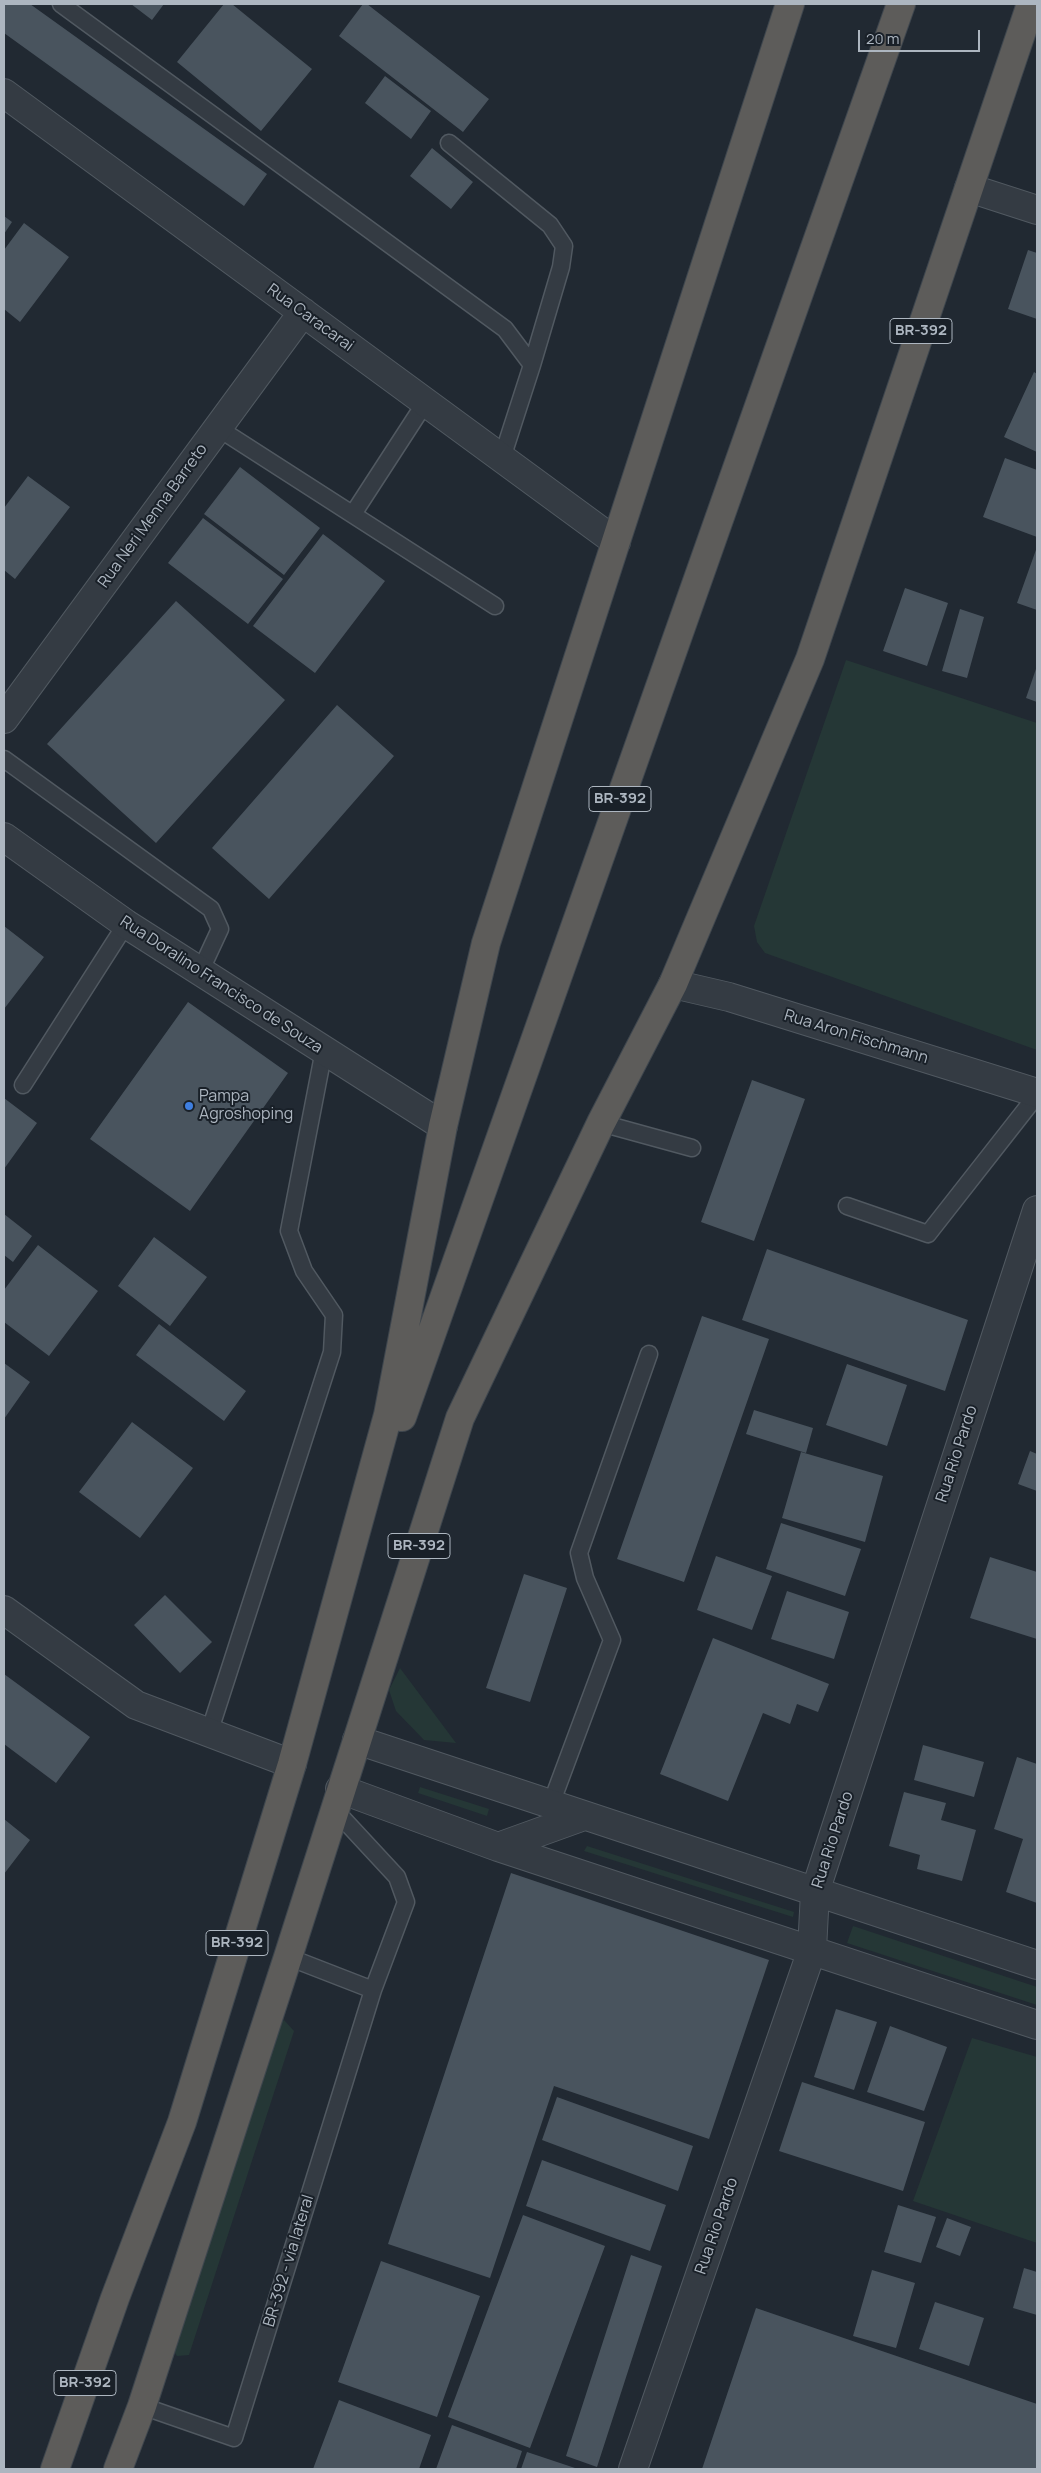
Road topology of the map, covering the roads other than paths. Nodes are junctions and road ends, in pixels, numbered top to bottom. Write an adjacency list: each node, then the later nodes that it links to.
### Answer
1 (61, 4): 10 (lane)
2 (790, 4): 15 (highway, BR-392)
3 (901, 4): 32 (highway, BR-392 / BR-392)
4 (1032, 4): 7 (highway, BR-392)
5 (4, 94): 9 (street, Rua Caracarai)
6 (449, 142): 10 (lane)
7 (969, 188): 8 (street); 22 (highway, BR-392)
8 (1037, 210)
9 (303, 312): 11 (street, Rua Caracarai); 12 (street, Rua Neri Menna Barreto)
10 (532, 365): 13 (lane)
11 (425, 402): 13 (street, Rua Caracarai); 14 (lane)
12 (218, 428): 14 (lane); 17 (street, Rua Neri Menna Barreto)
13 (502, 458): 15 (street, Rua Caracarai)
14 (353, 514): 16 (lane)
15 (616, 542): 27 (highway, BR-392)
16 (495, 606)
17 (4, 719)
18 (4, 760): 21 (lane)
19 (4, 836): 20 (street, Rua Doralino Francisco de Souza)
20 (126, 924): 21 (street, Rua Doralino Francisco de Souza); 24 (lane)
21 (200, 972): 23 (street, Rua Doralino Francisco de Souza)
22 (673, 984): 25 (street, Rua Aron Fischmann); 26 (highway, BR-392)
23 (324, 1050): 27 (street, Rua Doralino Francisco de Souza); 34 (lane)
24 (24, 1085)
25 (1037, 1094): 29 (lane)
26 (601, 1123): 28 (lane); 35 (highway, BR-392)
27 (443, 1126): 32 (highway, BR-392)
28 (692, 1148)
29 (847, 1206)
30 (1037, 1210): 41 (street, Rua Rio Pardo)
31 (649, 1354): 38 (lane)
32 (339, 1593): 36 (highway, BR-392)
33 (4, 1610): 34 (street)
34 (209, 1733): 36 (street)
35 (357, 1740): 37 (highway, BR-392); 38 (street)
36 (292, 1764): 48 (highway, BR-392)
37 (337, 1799): 40 (street); 43 (highway, BR-392); 45 (lane, BR-392 - via lateral)
38 (551, 1804): 39 (street)
39 (584, 1816): 40 (street); 41 (street)
40 (498, 1847): 42 (street)
41 (815, 1892): 42 (street, Rua Rio Pardo); 44 (street)
42 (812, 1950): 46 (street); 50 (street, Rua Rio Pardo)
43 (288, 1956): 45 (lane); 47 (highway, BR-392)
44 (1037, 1966)
45 (373, 1990): 47 (lane, BR-392 - via lateral)
46 (1037, 2025)
47 (142, 2406): 49 (highway, BR-392)
48 (56, 2469)
49 (118, 2469)
50 (633, 2469)

